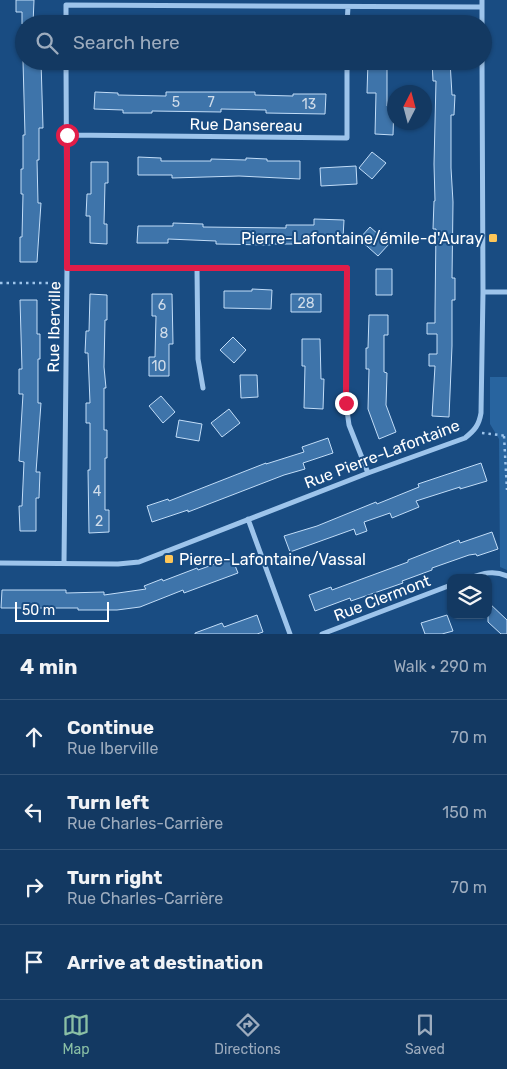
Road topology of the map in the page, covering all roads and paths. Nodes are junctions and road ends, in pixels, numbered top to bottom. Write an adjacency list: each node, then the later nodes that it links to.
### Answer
1 (482, 0): 3 (street)
2 (348, 7): 3 (street); 4 (street); 5 (street)
3 (482, 7): 6 (street)
4 (66, 15)
5 (348, 15)
6 (482, 15)
7 (66, 70): 10 (street, Rue Iberville)
8 (347, 70): 10 (street, Rue Dansereau)
9 (482, 70): 15 (street, Rue Pierre-Lafontaine)
10 (67, 135): 11 (street, Rue Iberville)
11 (67, 268): 12 (street); 14 (street, Rue Iberville)
12 (197, 268): 17 (street); 20 (street)
13 (0, 283): 14 (path)
14 (67, 284): 24 (street, Rue Iberville)
15 (482, 292): 16 (street); 18 (street, Rue Pierre-Lafontaine)
16 (507, 292)
17 (203, 388)
18 (473, 431): 19 (path); 20 (street, Rue Pierre-Lafontaine)
19 (506, 436): 21 (path)
20 (368, 473): 22 (street, Rue Pierre-Lafontaine)
21 (507, 490)
22 (248, 520): 24 (street, Rue Pierre-Lafontaine); 28 (street)
23 (0, 563): 24 (street, Rue Pierre-Lafontaine)
24 (64, 563)
25 (480, 574): 26 (street)
26 (507, 576)
27 (447, 587): 29 (street, Rue Clermont)
28 (290, 634)
29 (322, 634)

